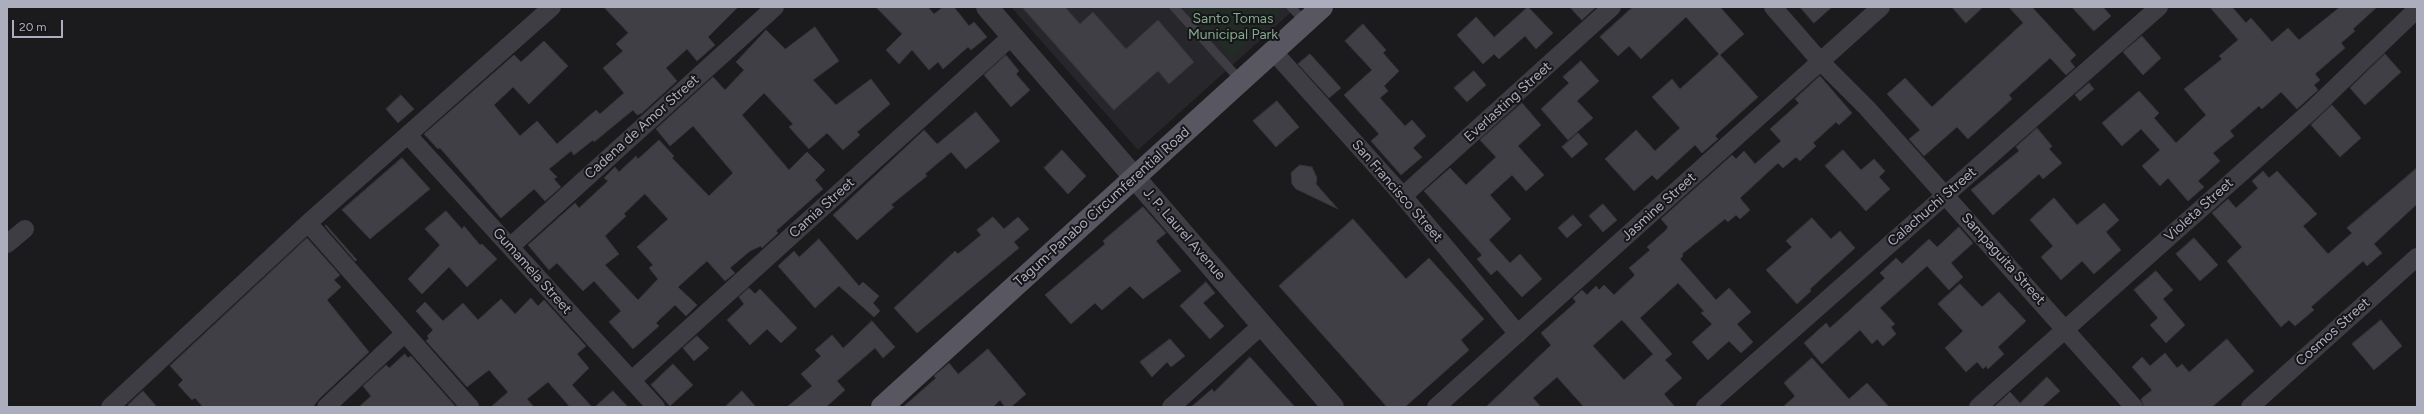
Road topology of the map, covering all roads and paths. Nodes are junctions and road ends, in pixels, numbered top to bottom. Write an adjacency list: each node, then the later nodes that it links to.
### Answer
1 (552, 7): 16 (street)
2 (775, 7): 23 (street, Cadena de Amor Street)
3 (987, 7): 12 (street, J. P. Laurel Avenue)
4 (1174, 7): 15 (lane)
5 (1322, 7): 11 (main road, Tagum-Panabo Circumferential Road)
6 (1612, 7): 18 (street, Everlasting Street)
7 (1773, 7): 14 (street, Sampaguita Street)
8 (1881, 7): 14 (street, Jasmine Street)
9 (2159, 7): 19 (street, Calachuchi Street)
10 (2417, 9): 26 (street, Violeta Street)
11 (1298, 15): 13 (main road, Tagum-Panabo Circumferential Road)
12 (1012, 36): 17 (street, J. P. Laurel Avenue); 29 (street, Camia Street)
13 (1273, 51): 15 (main road, Tagum-Panabo Circumferential Road); 18 (street, San Francisco Street)
14 (1821, 62): 19 (street, Sampaguita Street); 28 (street, Jasmine Street)
15 (1241, 80): 17 (main road, Tagum-Panabo Circumferential Road)
16 (408, 135): 20 (street); 23 (street, Gumamela Street)
17 (1135, 176): 25 (street, J. P. Laurel Avenue); 34 (main road, Tagum-Panabo Circumferential Road)
18 (1403, 196): 28 (street, San Francisco Street)
19 (1944, 196): 26 (street, Sampaguita Street); 38 (street, Calachuchi Street)
20 (308, 223): 27 (street); 30 (street)
21 (25, 229): 22 (street)
22 (7, 244)
23 (510, 247): 29 (street, Gumamela Street)
24 (2417, 257): 41 (street, Cosmos Street)
25 (1262, 325): 35 (street); 36 (street, J. P. Laurel Avenue)
26 (2066, 328): 39 (street, Violeta Street); 40 (street, Sampaguita Street)
27 (404, 334): 31 (street); 32 (street)
28 (1518, 334): 37 (street, Jasmine Street)
29 (632, 380): 33 (street, Gumamela Street)
30 (110, 407)
31 (326, 407)
32 (470, 407)
33 (656, 407)
34 (882, 407)
35 (1171, 407)
36 (1333, 407)
37 (1436, 407)
38 (1705, 407)
39 (1978, 407)
40 (2134, 407)
41 (2250, 407)

